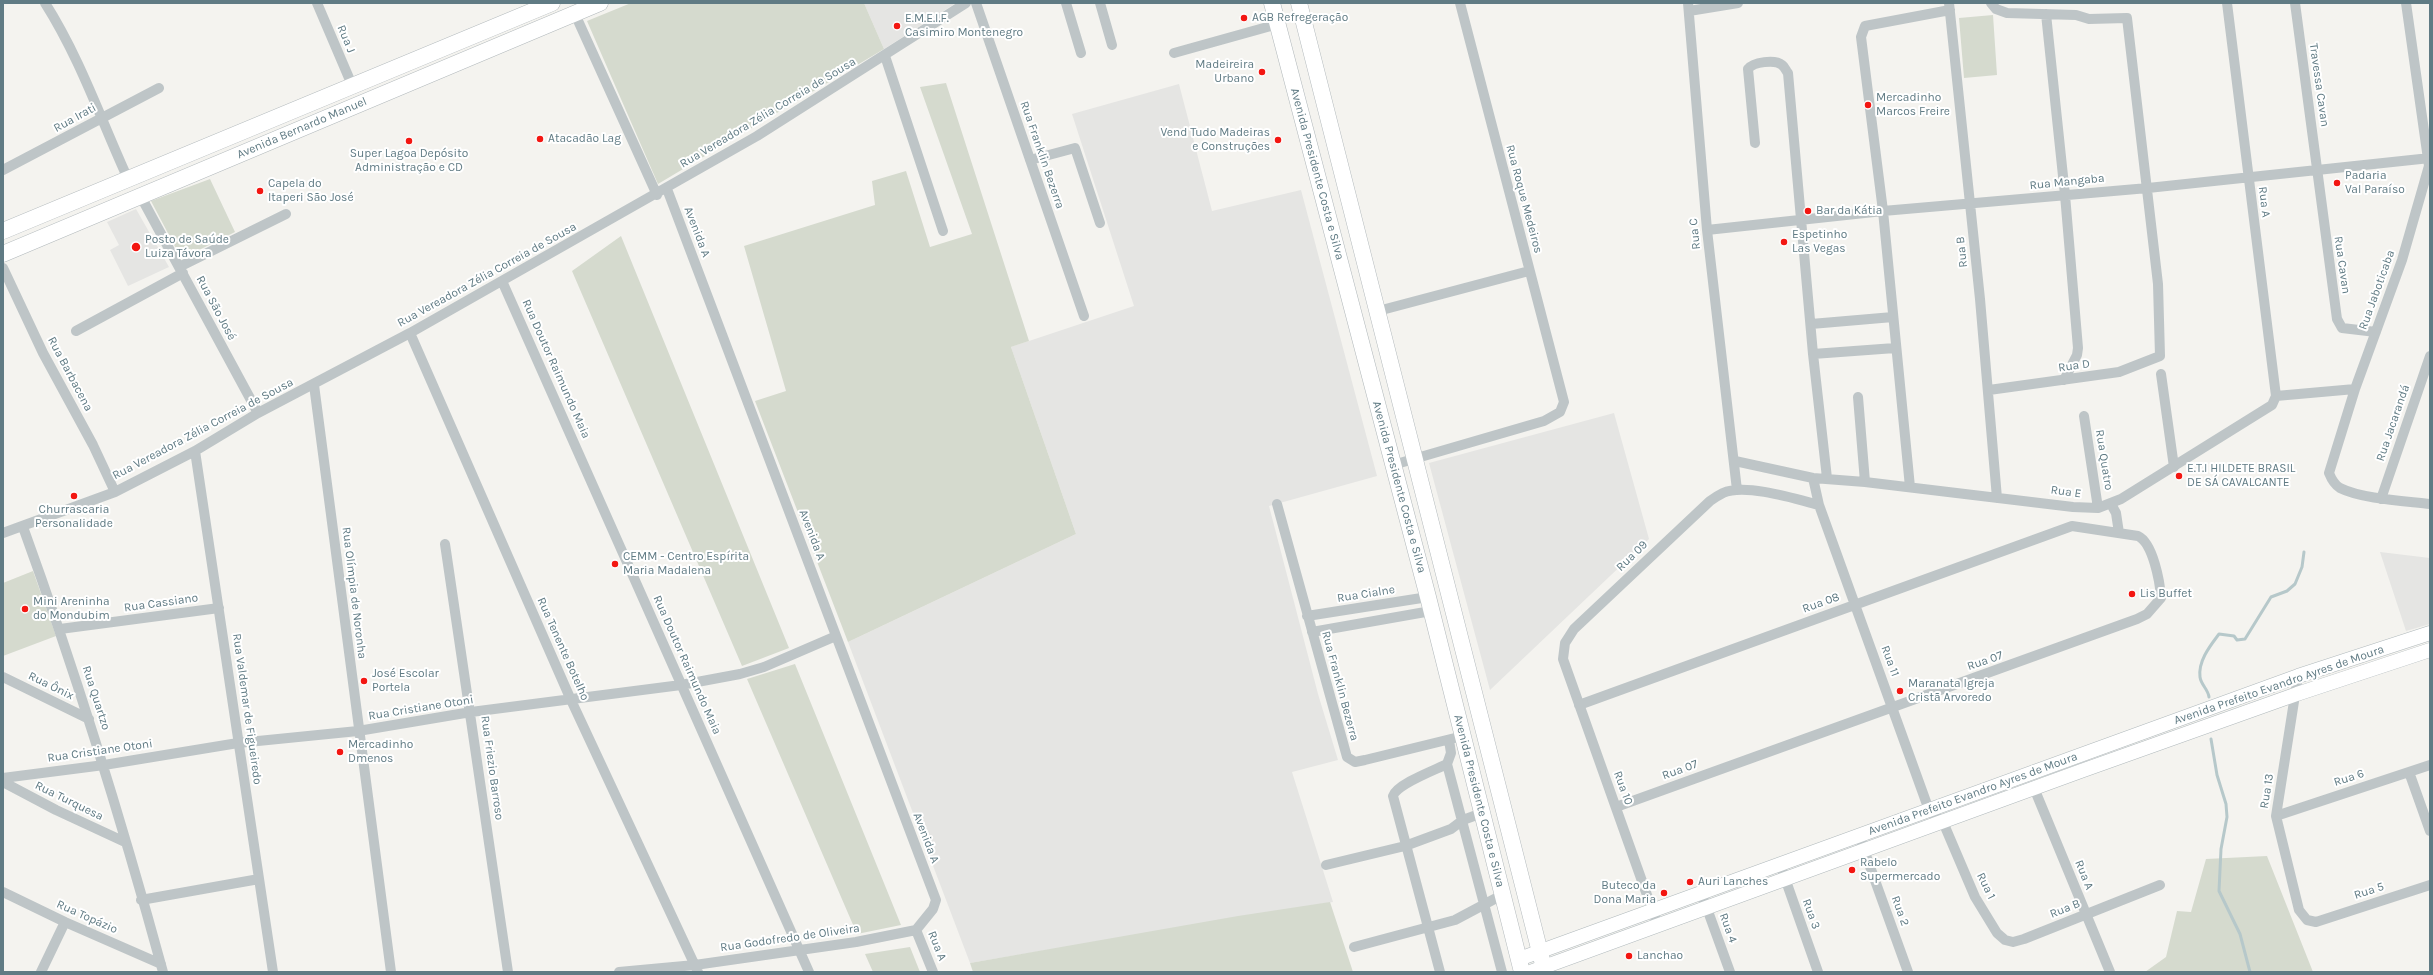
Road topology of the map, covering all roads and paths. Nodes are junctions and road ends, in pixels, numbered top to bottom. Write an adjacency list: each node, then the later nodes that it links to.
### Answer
1 (45, 3): 28 (street)
2 (317, 3): 26 (street, Rua J)
3 (552, 3): 26 (main road, Avenida Bernardo Manuel)
4 (600, 3): 19 (main road, Avenida Bernardo Manuel)
5 (966, 3): 25 (street, Rua Vereadora Zélia Correia de Sousa)
6 (976, 3): 35 (street, Rua Franklin Bezerra)
7 (1066, 3): 23 (street)
8 (1100, 3): 22 (street)
9 (1272, 3): 21 (main road, Avenida Presidente Costa e Silva)
10 (1298, 3): 44 (main road, Avenida Presidente Costa e Silva)
11 (1460, 3): 58 (street, Rua Roque Medeiros)
12 (1738, 3): 17 (street)
13 (1991, 3): 20 (street)
14 (2227, 3): 38 (street, Rua A)
15 (2295, 3): 37 (street, Travessa Cavan)
16 (2406, 3): 34 (street, Rua Jaboticaba)
17 (1688, 7): 52 (street, Rua C)
18 (1949, 7): 47 (street, Rua B); 48 (street)
19 (574, 14): 32 (main road, Avenida Bernardo Manuel); 43 (street)
20 (2046, 14): 40 (street); 45 (street)
21 (1278, 24): 24 (street); 46 (main road, Avenida Presidente Costa e Silva)
22 (1112, 45)
23 (1081, 53)
24 (1174, 53)
25 (885, 56): 41 (street, Rua Vereadora Zélia Correia de Sousa); 53 (street)
26 (352, 85): 29 (main road, Avenida Bernardo Manuel)
27 (159, 88): 28 (street, Rua Irati)
28 (101, 118): 36 (street, Rua Irati); 39 (street)
29 (244, 130): 30 (main road, Avenida Bernardo Manuel); 32 (main road)
30 (226, 137): 33 (main road); 39 (main road, Avenida Bernardo Manuel)
31 (1755, 143): 50 (street)
32 (253, 148): 33 (main road, Avenida Bernardo Manuel)
33 (233, 157): 42 (main road, Avenida Bernardo Manuel)
34 (2429, 158): 37 (street, Rua Mangaba); 65 (street, Rua Jaboticaba)
35 (1030, 160): 51 (street); 61 (street, Rua Franklin Bezerra)
36 (3, 170)
37 (2317, 170): 38 (street, Rua Mangaba); 65 (street, Rua Cavan)
38 (2248, 177): 40 (street, Rua Mangaba); 76 (street, Rua A)
39 (128, 179): 54 (main road, Avenida Bernardo Manuel)
40 (2148, 188): 45 (street, Rua Mangaba); 71 (street, Rua D)
41 (667, 189): 43 (street, Rua Vereadora Zélia Correia de Sousa); 110 (street, Avenida A)
42 (140, 195): 55 (main road, Avenida Bernardo Manuel); 57 (street, Rua São José)
43 (657, 195): 59 (street, Rua Vereadora Zélia Correia de Sousa)
44 (1348, 195): 46 (main road); 60 (main road, Avenida Presidente Costa e Silva)
45 (2065, 195): 47 (street, Rua Mangaba); 71 (street)
46 (1324, 202): 82 (main road, Avenida Presidente Costa e Silva)
47 (1970, 204): 48 (street, Rua Mangaba); 74 (street, Rua B)
48 (1882, 211): 50 (street, Rua Mangaba); 62 (street)
49 (286, 214): 57 (street)
50 (1803, 221): 52 (street, Rua Mangaba); 63 (street)
51 (1100, 223)
52 (1707, 230): 81 (street, Rua C)
53 (943, 231)
54 (3, 232)
55 (3, 254)
56 (3, 268): 89 (street, Rua Barbacena)
57 (181, 270): 64 (street); 77 (street, Rua São José)
58 (1529, 271): 60 (street); 80 (street, Rua Roque Medeiros)
59 (502, 281): 66 (street, Rua Vereadora Zélia Correia de Sousa); 115 (street, Rua Doutor Raimundo Maia)
60 (1378, 311): 80 (main road, Avenida Presidente Costa e Silva)
61 (1084, 316)
62 (1892, 317): 63 (street); 67 (street)
63 (1811, 324): 68 (street)
64 (76, 332)
65 (2376, 332): 73 (street, Rua Jaboticaba)
66 (410, 333): 72 (street, Rua Vereadora Zélia Correia de Sousa); 118 (street, Rua Tenente Botelho)
67 (1895, 348): 68 (street); 87 (street)
68 (1813, 354): 85 (street)
69 (2430, 356): 91 (street, Rua Jacarandá)
70 (2161, 374): 83 (street)
71 (2064, 380): 74 (street, Rua D)
72 (314, 385): 77 (street, Rua Vereadora Zélia Correia de Sousa); 124 (street, Rua Olímpia de Noronha)
73 (2355, 389): 76 (street); 91 (street, Rua Jaboticaba)
74 (1988, 390): 90 (street, Rua B)
75 (1858, 397): 86 (street)
76 (2275, 399): 83 (street, Rua E)
77 (258, 413): 79 (street, Rua Vereadora Zélia Correia de Sousa)
78 (2084, 416): 97 (street, Rua Quatro)
79 (195, 451): 89 (street, Rua Vereadora Zélia Correia de Sousa); 105 (street, Rua Valdemar de Figueiredo)
80 (1415, 458): 82 (street); 134 (main road, Avenida Presidente Costa e Silva)
81 (1735, 461): 84 (street); 88 (street)
82 (1393, 465): 103 (main road, Avenida Presidente Costa e Silva)
83 (2174, 466): 94 (street, Rua E)
84 (1813, 478): 85 (street); 93 (street)
85 (1827, 478): 86 (street, Rua E)
86 (1865, 482): 87 (street, Rua E)
87 (1910, 487): 90 (street, Rua E)
88 (1737, 490): 93 (street, Rua 09); 112 (street, Rua 09)
89 (114, 492): 99 (street, Rua Vereadora Zélia Correia de Sousa)
90 (1997, 498): 96 (street, Rua E)
91 (2381, 499): 95 (street, Rua Jaboticaba)
92 (1278, 504): 106 (street, Rua Franklin Bezerra)
93 (1819, 504): 104 (street, Rua 11)
94 (2112, 504): 97 (street, Rua E); 100 (street)
95 (2430, 504)
96 (2073, 507): 97 (street, Rua E); 98 (street)
97 (2098, 508)
98 (2072, 526): 100 (street, Rua 07); 104 (street, Rua 08)
99 (23, 527): 101 (street, Rua Vereadora Zélia Correia de Sousa); 107 (street, Rua Quartzo)
100 (2118, 533): 121 (street, Rua 07)
101 (3, 534)
102 (445, 544): 122 (street, Rua Friezio Barroso)
103 (1429, 604): 106 (street, Rua Cialne); 108 (street); 125 (main road, Avenida Presidente Costa e Silva)
104 (1856, 604): 120 (street, Rua 08); 121 (street, Rua 11)
105 (219, 608): 107 (street, Rua Cassiano); 126 (street, Rua Valdemar de Figueiredo)
106 (1308, 616): 108 (street, Rua Franklin Bezerra)
107 (60, 629): 123 (street, Rua Quartzo)
108 (1312, 632): 125 (street, Rua Franklin Bezerra)
109 (2430, 633): 113 (street, Avenida Prefeito Evandro Ayres de Moura)
110 (836, 636): 115 (street, Rua Cristiane Otoni); 165 (street, Avenida A)
111 (2430, 650): 117 (street, Avenida Prefeito Evandro Ayres de Moura)
112 (1563, 659): 120 (street, Rua 10)
113 (2298, 676): 116 (street, Avenida Prefeito Evandro Ayres de Moura); 117 (street, Rua 13)
114 (3, 677): 123 (street, Rua Ônix)
115 (681, 685): 118 (street, Rua Cristiane Otoni); 168 (street, Rua Doutor Raimundo Maia)
116 (2274, 685): 119 (street); 137 (street, Avenida Prefeito Evandro Ayres de Moura)
117 (2297, 694): 119 (street, Avenida Prefeito Evandro Ayres de Moura); 138 (street, Rua 13)
118 (571, 700): 122 (street, Rua Cristiane Otoni); 172 (street, Rua Tenente Botelho)
119 (2278, 701): 133 (street, Avenida Prefeito Evandro Ayres de Moura)
120 (1579, 705): 135 (street, Rua 10)
121 (1893, 707): 135 (street, Rua 07); 137 (street, Rua 11)
122 (471, 712): 124 (street, Rua Cristiane Otoni); 177 (street, Rua Friezio Barroso)
123 (89, 719): 128 (street, Rua Quartzo)
124 (358, 731): 126 (street, Rua Cristiane Otoni); 176 (street, Rua Olímpia de Noronha)
125 (1456, 738): 127 (street); 136 (main road, Avenida Presidente Costa e Silva)
126 (238, 743): 128 (street, Rua Cristiane Otoni); 150 (street, Rua Valdemar de Figueiredo)
127 (1447, 764): 139 (street); 146 (street)
128 (104, 765): 131 (street, Rua Cristiane Otoni); 145 (street, Rua Quartzo)
129 (2430, 765): 130 (street, Rua 6)
130 (2409, 772): 138 (street, Rua 6); 141 (street)
131 (3, 778)
132 (3, 782): 145 (street, Rua Turquesa)
133 (2034, 788): 140 (street, Avenida Prefeito Evandro Ayres de Moura); 160 (street, Rua A)
134 (1501, 797): 136 (main road); 142 (main road, Avenida Presidente Costa e Silva)
135 (1616, 808): 159 (street, Rua 10)
136 (1481, 809): 139 (street); 143 (main road, Avenida Presidente Costa e Silva)
137 (1929, 810): 140 (street); 144 (street, Avenida Prefeito Evandro Ayres de Moura)
138 (2276, 816): 162 (street, Rua 13)
139 (1463, 820): 146 (street); 157 (street)
140 (1944, 822): 147 (street, Avenida Prefeito Evandro Ayres de Moura); 166 (street, Rua 1)
141 (2430, 830)
142 (1510, 832): 143 (main road); 169 (main road, Avenida Presidente Costa e Silva)
143 (1488, 835): 155 (main road, Avenida Presidente Costa e Silva)
144 (1859, 836): 147 (street, Rua 2); 149 (street, Avenida Prefeito Evandro Ayres de Moura)
145 (125, 842): 156 (street, Rua Quartzo)
146 (1405, 846): 148 (street); 164 (street)
147 (1864, 850): 149 (street, Avenida Prefeito Evandro Ayres de Moura); 185 (street, Rua 2)
148 (1326, 865)
149 (1782, 871): 154 (street, Avenida Prefeito Evandro Ayres de Moura); 158 (street, Avenida Prefeito Evandro Ayres de Moura); 184 (street, Rua 3)
150 (259, 879): 156 (street); 175 (street, Rua Valdemar de Figueiredo)
151 (2160, 885): 160 (street, Rua B)
152 (2430, 885): 162 (street, Rua 5)
153 (3, 892): 161 (street, Rua Topázio)
154 (1701, 892): 158 (street, Rua 4); 159 (street, Avenida Prefeito Evandro Ayres de Moura)
155 (1502, 895): 157 (street); 170 (main road, Avenida Presidente Costa e Silva)
156 (141, 900): 171 (street, Rua Quartzo)
157 (1485, 904): 164 (street); 182 (street)
158 (1706, 907): 163 (street, Avenida Prefeito Evandro Ayres de Moura); 183 (street, Rua 4)
159 (1652, 909): 163 (street, Rua 10); 169 (street, Avenida Prefeito Evandro Ayres de Moura)
160 (2086, 915): 166 (street, Rua B); 186 (street, Rua A)
161 (64, 922): 171 (street, Rua Topázio); 174 (street)
162 (2316, 922)
163 (1658, 926): 173 (street, Avenida Prefeito Evandro Ayres de Moura)
164 (1428, 927): 167 (street); 181 (street)
165 (916, 930): 168 (street, Rua Godofredo de Oliveira); 180 (street, Rua A)
166 (2024, 939)
167 (1354, 947)
168 (799, 949): 172 (street, Rua Godofredo de Oliveira); 179 (street, Rua Doutor Raimundo Maia)
169 (1540, 951): 170 (street, Avenida Prefeito Evandro Ayres de Moura); 173 (main road, Avenida Presidente Costa e Silva)
170 (1520, 966)
171 (162, 968)
172 (696, 968): 178 (street, Rua Godofredo de Oliveira)
173 (1540, 970)
174 (41, 972)
175 (273, 972)
176 (391, 972)
177 (508, 972)
178 (619, 972)
179 (809, 972)
180 (933, 972)
181 (1440, 972)
182 (1502, 972)
183 (1730, 972)
184 (1818, 972)
185 (1908, 972)
186 (2110, 972)

